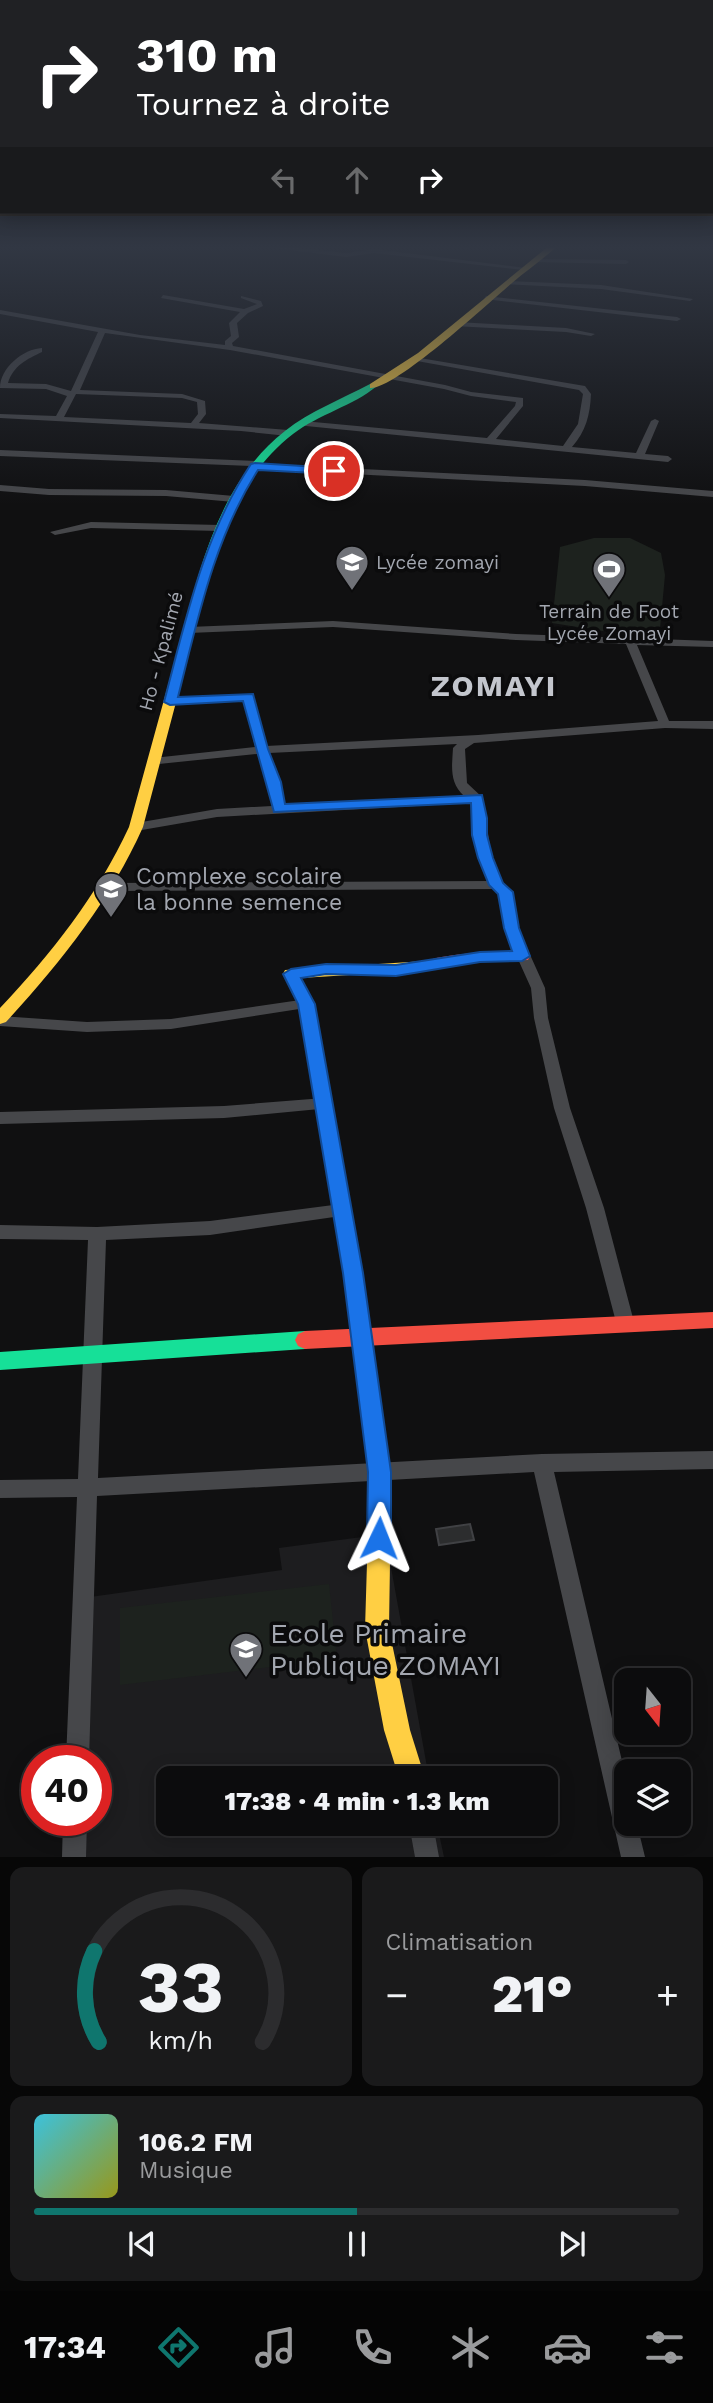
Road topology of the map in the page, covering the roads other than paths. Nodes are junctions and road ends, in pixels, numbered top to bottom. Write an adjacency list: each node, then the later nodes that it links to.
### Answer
1 (102, 332): 12 (street)
2 (115, 332): 7 (street)
3 (234, 332): 7 (street)
4 (448, 332): 9 (main road, Ho - Kpalimé)
5 (576, 332): 6 (street)
6 (591, 334)
7 (230, 348): 10 (street)
8 (39, 350): 11 (street)
9 (417, 359): 10 (main road, Ho - Kpalimé); 20 (street)
10 (388, 378): 16 (main road, Ho - Kpalimé); 19 (street)
11 (2, 385): 12 (street)
12 (74, 394): 14 (street); 17 (street)
13 (0, 416): 14 (street)
14 (59, 419): 17 (street)
15 (655, 421): 22 (street)
16 (306, 423): 18 (main road, Ho - Kpalimé); 19 (street)
17 (194, 425): 18 (street)
18 (288, 433): 24 (main road, Ho - Kpalimé)
19 (489, 442): 20 (street)
20 (565, 449): 22 (street)
21 (0, 453): 24 (street)
22 (640, 455): 23 (street)
23 (668, 459)
24 (255, 465): 26 (street); 27 (main road, Ho - Kpalimé)
25 (0, 488): 27 (street)
26 (713, 494)
27 (234, 499): 28 (main road, Ho - Kpalimé)
28 (220, 528): 29 (street); 30 (main road, Ho - Kpalimé)
29 (55, 532)
30 (189, 630): 31 (street); 33 (main road, Ho - Kpalimé)
31 (630, 642): 32 (street); 34 (street)
32 (713, 644)
33 (170, 702): 37 (street); 38 (main road, Ho - Kpalimé)
34 (665, 724): 35 (street); 36 (street)
35 (713, 725)
36 (471, 739): 37 (street); 39 (street)
37 (261, 749): 38 (street); 40 (street)
38 (153, 762): 41 (main road, Ho - Kpalimé)
39 (477, 799): 40 (street); 42 (street)
40 (279, 809): 41 (street)
41 (136, 827): 43 (main road, Ho - Kpalimé)
42 (497, 885): 43 (street); 44 (street)
43 (110, 887): 46 (main road, Ho - Kpalimé)
44 (522, 956): 45 (main road); 53 (street)
45 (307, 1004): 46 (street); 47 (main road)
46 (0, 1020)
47 (324, 1104): 48 (street); 49 (main road)
48 (0, 1118)
49 (341, 1210): 51 (street); 54 (main road)
50 (0, 1232): 51 (street)
51 (97, 1234): 55 (street)
52 (713, 1320): 53 (main road)
53 (625, 1322): 54 (main road)
54 (360, 1336): 55 (main road); 59 (main road)
55 (92, 1354): 56 (main road); 60 (street)
56 (0, 1361)
57 (713, 1460): 58 (street)
58 (542, 1463): 59 (street); 68 (street)
59 (380, 1472): 60 (street); 63 (main road)
60 (86, 1488): 61 (street); 62 (street)
61 (0, 1489)
62 (77, 1745)
63 (408, 1766)
64 (75, 1836): 66 (street)
65 (423, 1836): 67 (street)
66 (74, 1857)
67 (427, 1857)
68 (633, 1857)

